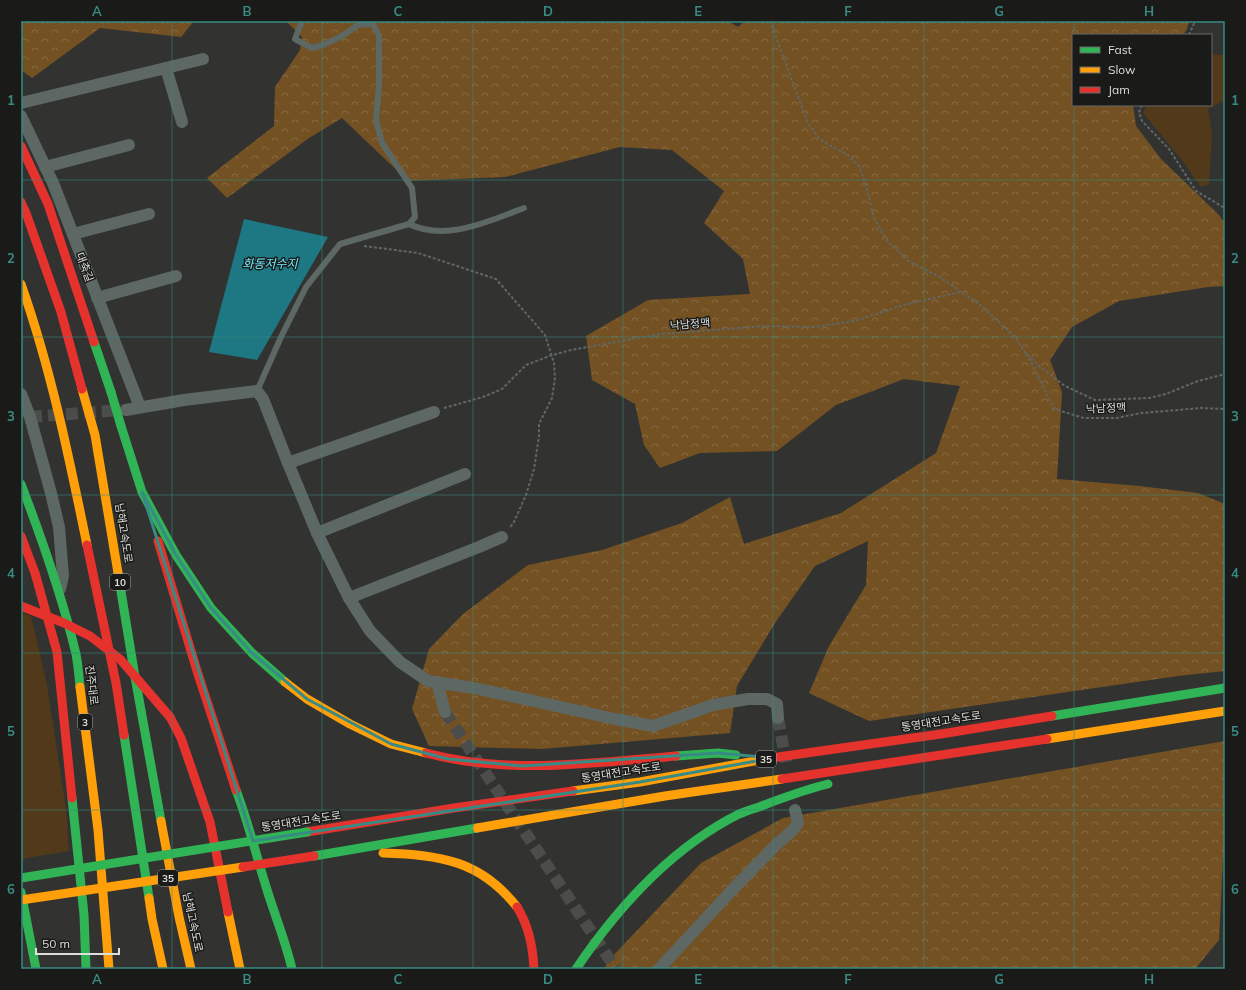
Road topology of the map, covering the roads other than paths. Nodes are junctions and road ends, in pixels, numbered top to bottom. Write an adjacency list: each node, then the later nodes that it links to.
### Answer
1 (302, 21): 13 (lane)
2 (203, 59): 3 (street)
3 (166, 68): 4 (street); 6 (street)
4 (21, 104)
5 (21, 116): 9 (street, 대축길)
6 (182, 122)
7 (129, 145): 9 (street)
8 (21, 146): 26 (main road, bridge)
9 (45, 168): 14 (street, 대축길)
10 (21, 202): 52 (main road, 남해고속도로 / 10)
11 (524, 208): 13 (lane)
12 (149, 214): 14 (street)
13 (409, 224): 18 (lane)
14 (73, 234): 17 (street, 대축길)
15 (176, 276): 17 (street)
16 (21, 284): 51 (main road, 10)
17 (97, 298): 20 (street, 대축길)
18 (257, 391): 20 (street); 23 (street)
19 (21, 394): 31 (street)
20 (140, 407): 21 (street)
21 (126, 410)
22 (434, 412): 23 (street)
23 (288, 463): 28 (street)
24 (465, 474): 28 (street)
25 (21, 484): 27 (main road, 진주대로 / 3)
26 (142, 492): 40 (main road); 54 (main road)
27 (23, 496): 31 (main road, 진주대로 / 3)
28 (317, 533): 32 (street)
29 (21, 536): 49 (main road, 3)
30 (502, 537): 32 (street)
31 (59, 593): 50 (main road, 진주대로 / 3)
32 (349, 598): 34 (street)
33 (21, 606): 53 (main road, bridge)
34 (437, 682): 37 (street); 38 (street)
35 (1225, 688): 40 (main road, 통영대전고속도로 / 35)
36 (1225, 711): 39 (main road, 35)
37 (445, 712)
38 (778, 718)
39 (952, 754): 41 (main road); 44 (main road, 35)
40 (773, 758): 45 (main road, 통영대전고속도로 / 35, bridge)
41 (862, 776)
42 (839, 781): 56 (main road)
43 (795, 810): 57 (street)
44 (314, 856): 47 (main road, 35, bridge); 55 (main road)
45 (21, 878)
46 (21, 892): 48 (main road)
47 (21, 900)
48 (36, 969)
49 (86, 969)
50 (109, 969)
51 (163, 969)
52 (191, 969)
53 (240, 969)
54 (292, 969)
55 (534, 969)
56 (576, 969)
57 (659, 969)

